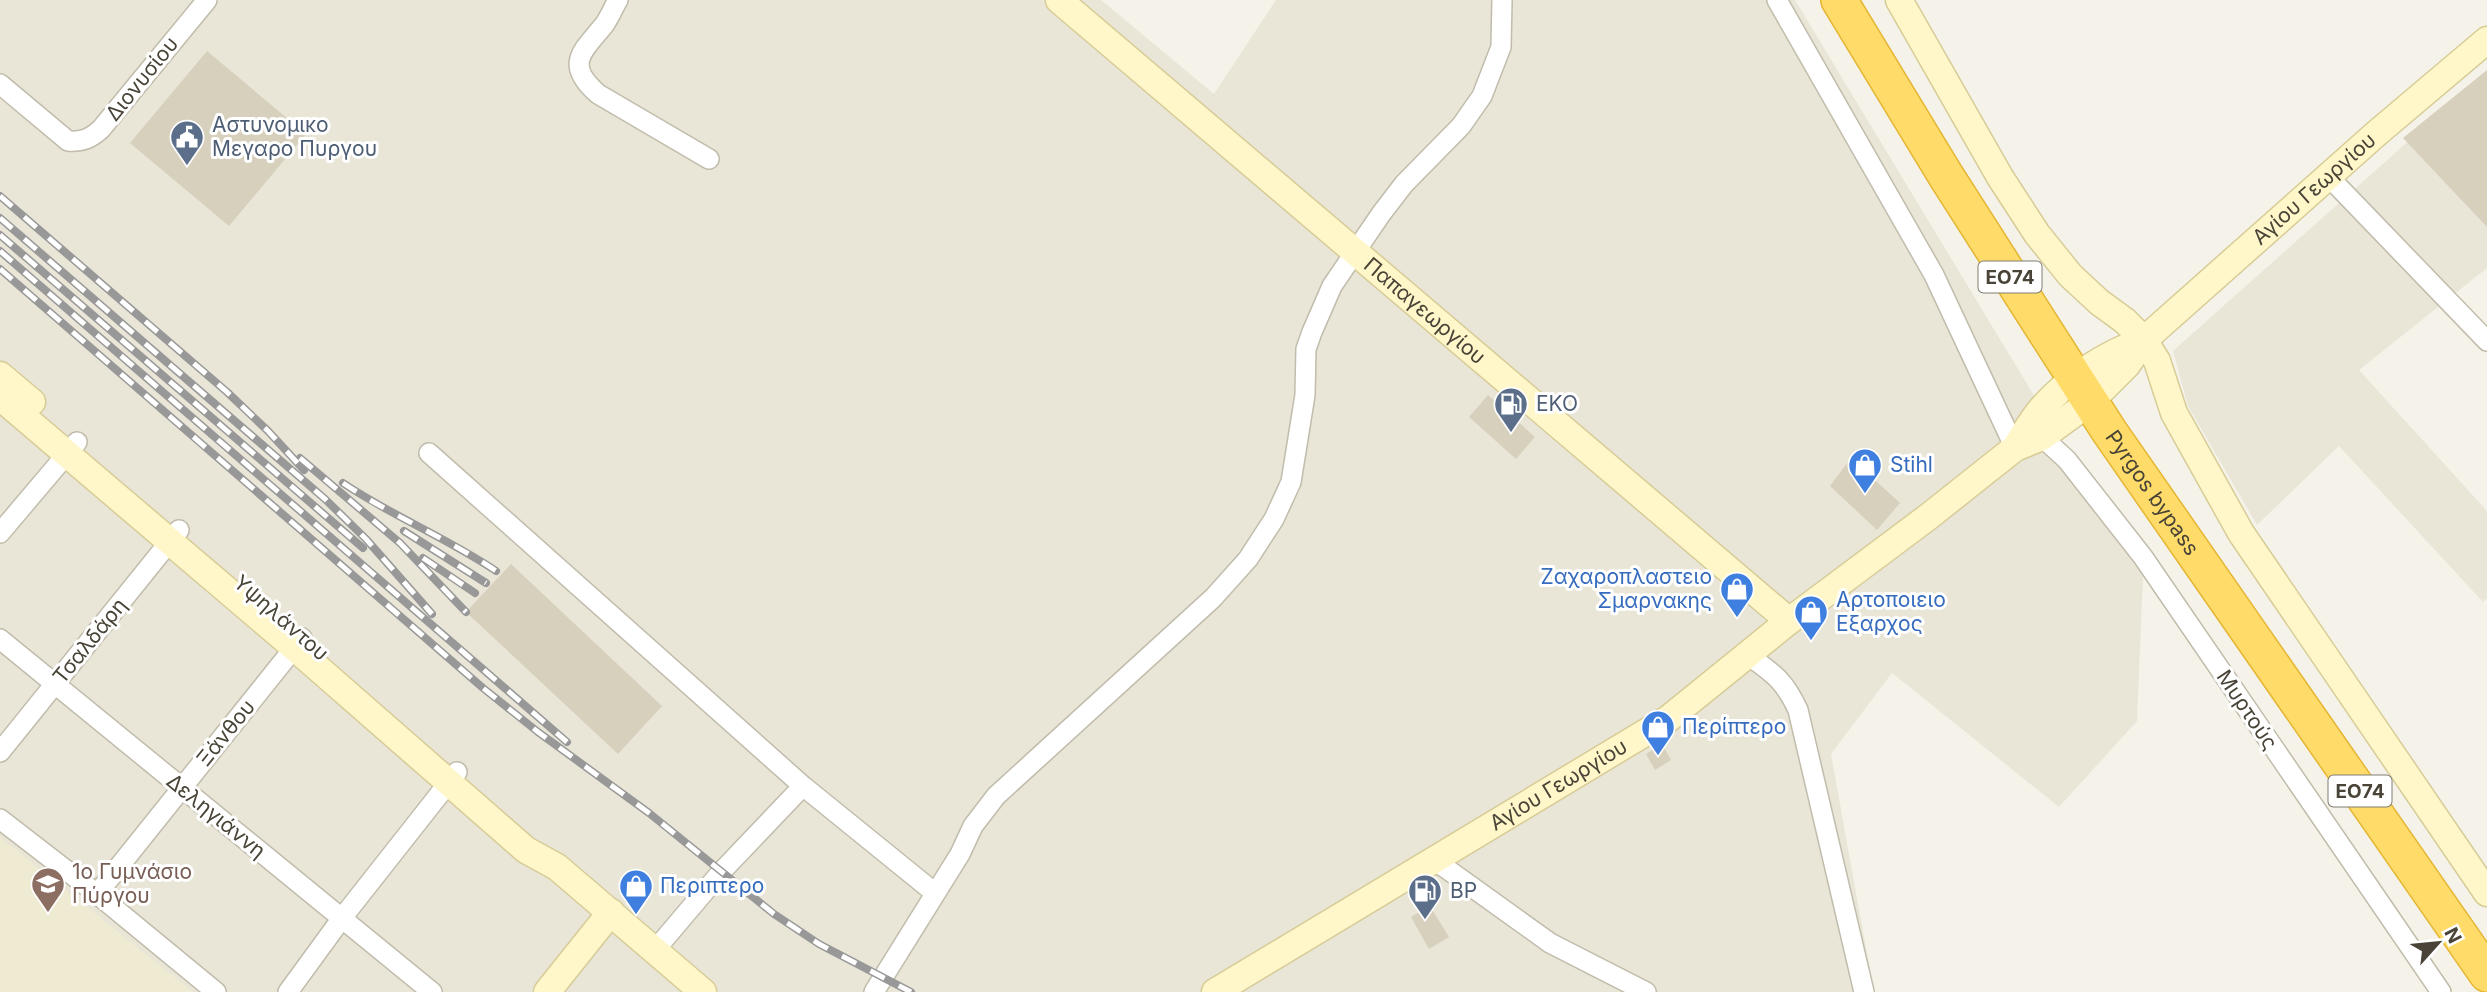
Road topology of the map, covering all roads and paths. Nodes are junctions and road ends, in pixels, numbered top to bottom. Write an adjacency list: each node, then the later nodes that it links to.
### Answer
1 (206, 0): 9 (street, Διονυσίου)
2 (618, 0): 10 (street)
3 (1059, 0): 12 (street, Παπαγεωργίου)
4 (1502, 0): 12 (street)
5 (1777, 0): 20 (street)
6 (1839, 0): 16 (highway, Pyrgos bypass / ΕΟ74)
7 (1899, 0): 13 (street)
8 (2487, 40): 11 (street, Αγίου Γεωργίου)
9 (0, 84)
10 (709, 159)
11 (2328, 176): 13 (street, Αγίου Γεωργίου); 14 (street)
12 (1355, 253): 24 (street, Παπαγεωργίου); 35 (street)
13 (2144, 340): 16 (street, Αγίου Γεωργίου); 36 (street)
14 (2487, 341)
15 (0, 375): 19 (street, Υψηλάντου)
16 (2082, 390): 18 (street, Αγίου Γεωργίου); 20 (street, Αγίου Γεωργίου); 41 (highway, Pyrgos bypass / ΕΟ74)
17 (0, 397): 19 (street, Υψηλάντου)
18 (2042, 437): 20 (street, Αγίου Γεωργίου); 51 (street, Μυρτούς)
19 (72, 448): 22 (street); 23 (street, Υψηλάντου)
20 (2015, 448): 24 (street, Αγίου Γεωργίου)
21 (429, 453): 31 (street)
22 (0, 533)
23 (175, 536): 26 (street, Υψηλάντου); 28 (street, Τσαλδάρη)
24 (1789, 621): 27 (street, Αγίου Γεωργίου)
25 (0, 639): 28 (street, Δεληγιάννη)
26 (299, 643): 30 (street, Υψηλάντου); 32 (street, Ξάνθου)
27 (1748, 655): 34 (street, Αγίου Γεωργίου); 50 (street)
28 (54, 685): 29 (street, Τσαλδάρη); 32 (street, Δεληγιάννη)
29 (0, 752)
30 (453, 777): 38 (street, Υψηλάντου); 39 (street)
31 (803, 786): 35 (street); 40 (street)
32 (182, 788): 37 (street, Ξάνθου); 39 (street, Δεληγιάννη)
33 (0, 819): 37 (street)
34 (1433, 859): 48 (street, Αγίου Γεωργίου); 49 (street)
35 (935, 893): 47 (street)
36 (2487, 893)
37 (97, 894): 42 (street)
38 (611, 912): 40 (street, Υψηλάντου); 45 (street)
39 (342, 918): 43 (street); 44 (street, Δεληγιάννη)
40 (654, 950): 46 (street, Υψηλάντου)
41 (2487, 974)
42 (216, 992)
43 (288, 992)
44 (432, 992)
45 (547, 992)
46 (703, 992)
47 (874, 992)
48 (1216, 992)
49 (1646, 992)
50 (1864, 992)
51 (2441, 992)

